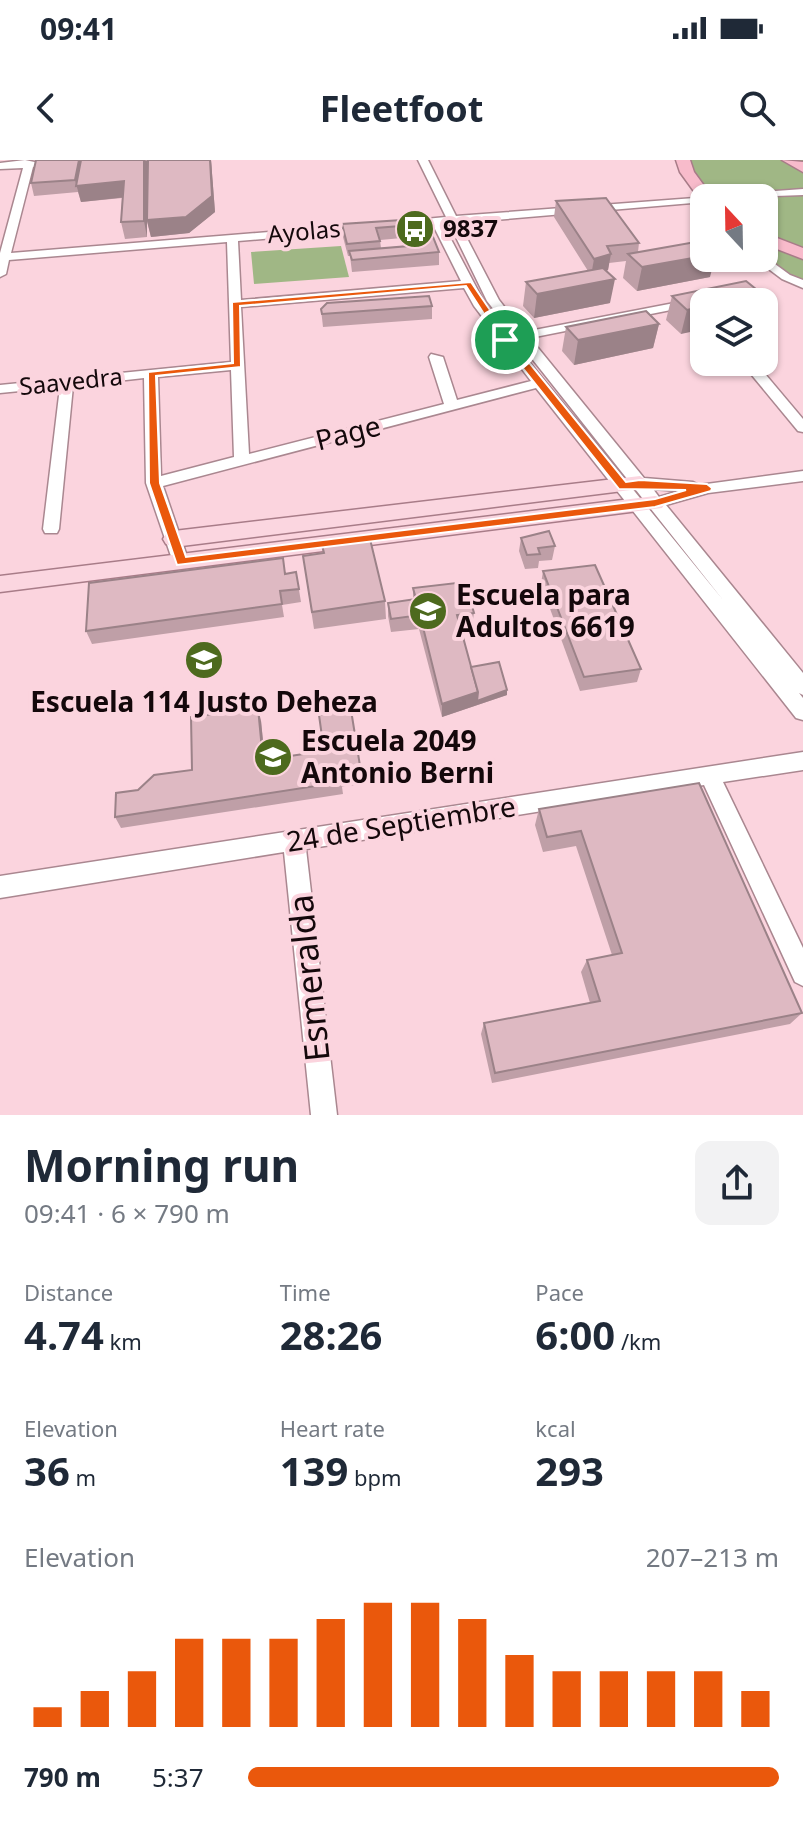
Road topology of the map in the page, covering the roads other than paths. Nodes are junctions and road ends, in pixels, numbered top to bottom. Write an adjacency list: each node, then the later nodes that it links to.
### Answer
1 (423, 160): 12 (street)
2 (683, 160): 8 (highway)
3 (789, 160): 7 (highway)
4 (30, 162): 5 (street); 6 (street); 18 (street)
5 (44, 163)
6 (0, 166)
7 (803, 168)
8 (695, 184)
9 (803, 192): 10 (street)
10 (778, 194)
11 (690, 200): 12 (street)
12 (443, 221): 13 (street); 21 (street); 25 (street)
13 (389, 225)
14 (374, 227): 15 (street, Ayolas)
15 (232, 238): 18 (street, Ayolas); 24 (street)
16 (778, 244): 17 (highway)
17 (803, 254)
18 (2, 257): 20 (street)
19 (778, 271): 22 (street)
20 (0, 274)
21 (468, 284): 24 (street); 25 (street)
22 (803, 284)
23 (690, 302): 25 (street)
24 (235, 304): 27 (street)
25 (513, 338): 31 (street); 39 (street)
26 (436, 357): 33 (street)
27 (238, 365): 28 (street, Saavedra); 35 (street)
28 (151, 374): 30 (street, Saavedra); 37 (street)
29 (760, 376): 34 (street)
30 (67, 382): 32 (street, Saavedra); 40 (street)
31 (541, 383): 33 (street, Page); 39 (street)
32 (0, 389)
33 (452, 406): 35 (street, Page)
34 (803, 428)
35 (242, 460): 37 (street, Page)
36 (803, 476): 38 (street)
37 (154, 483): 41 (street)
38 (707, 488): 39 (street); 39 (street)
39 (639, 494): 41 (main road); 42 (main road); 44 (street); 45 (street)
40 (51, 529)
41 (174, 539): 42 (street)
42 (181, 562): 43 (main road)
43 (0, 584)
44 (803, 687)
45 (803, 712)
46 (803, 761): 47 (street, 24 de Septiembre)
47 (710, 776): 48 (street, 24 de Septiembre); 50 (street)
48 (294, 841): 49 (street, 24 de Septiembre); 51 (street, Esmeralda)
49 (0, 887)
50 (803, 974)
51 (324, 1115)

